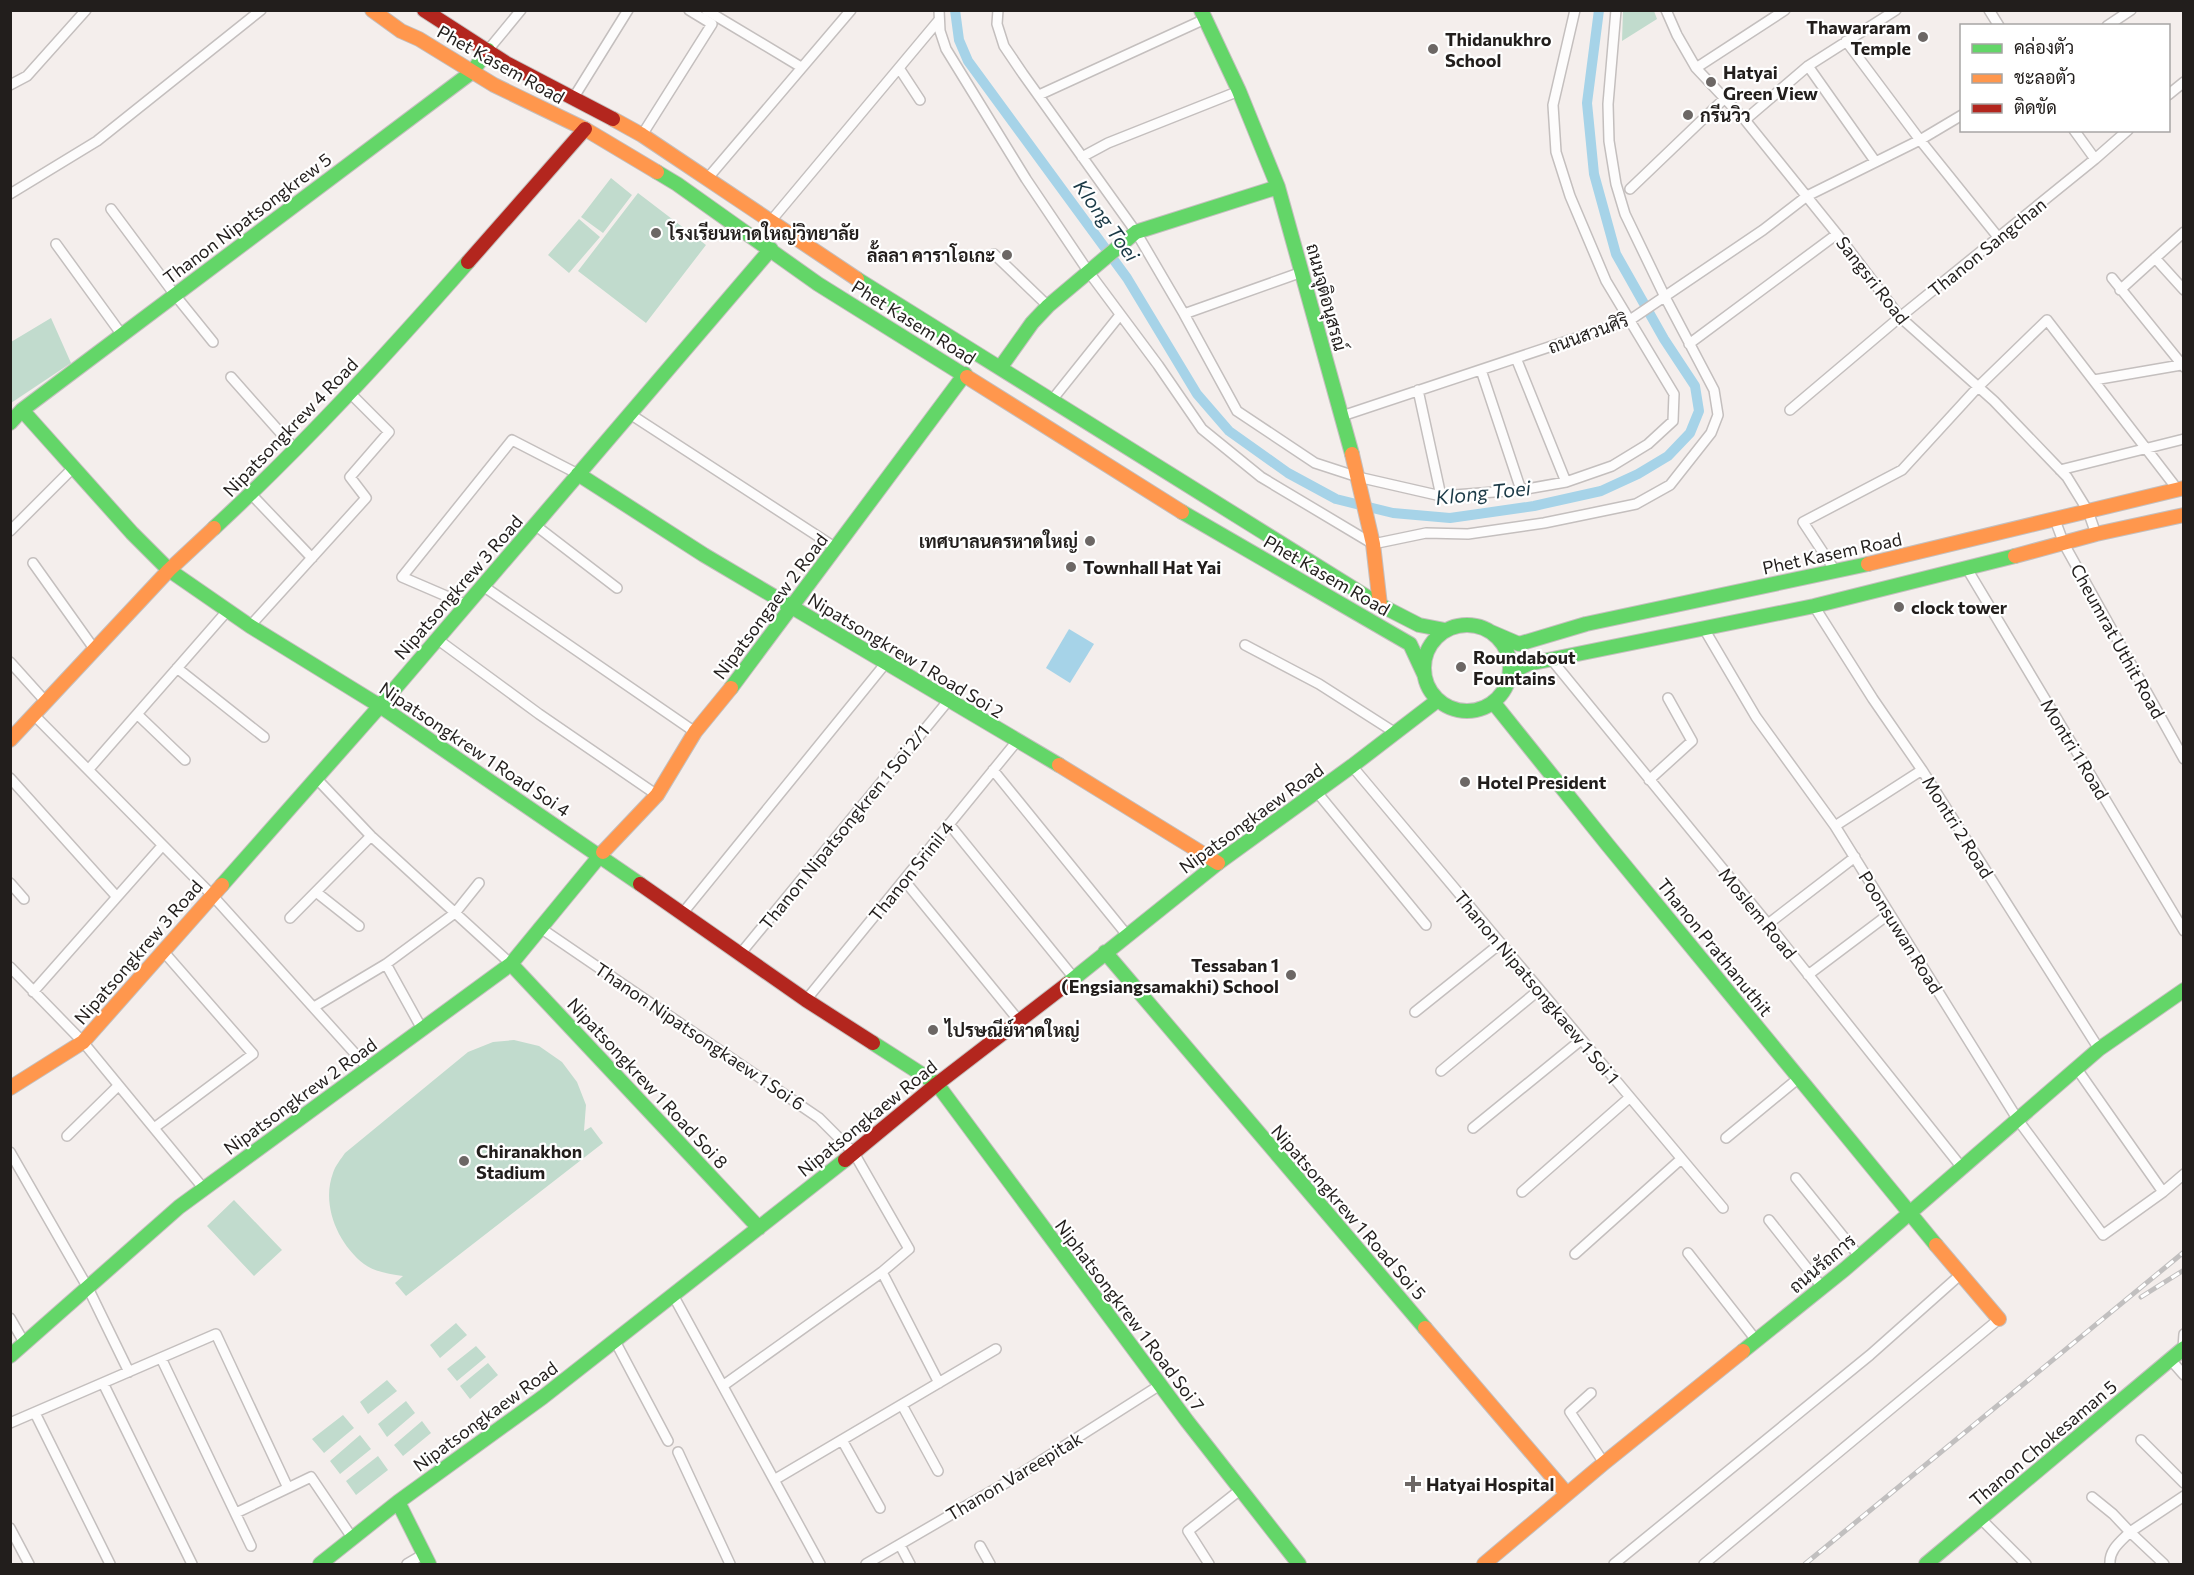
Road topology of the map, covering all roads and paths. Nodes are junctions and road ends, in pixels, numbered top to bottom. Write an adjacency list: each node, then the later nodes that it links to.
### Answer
1 (86, 10): 30 (street)
2 (261, 10): 50 (street)
3 (372, 10): 28 (street, Phet Kasem Road)
4 (424, 10): 23 (street, Phet Kasem Road)
5 (521, 10): 23 (street)
6 (627, 10): 34 (street)
7 (689, 10): 42 (street)
8 (706, 10): 25 (street)
9 (851, 10): 25 (street)
10 (998, 10): 33 (street)
11 (1575, 10): 75 (street)
12 (1616, 10): 70 (street)
13 (1666, 10): 27 (street, Sangsri Road)
14 (1785, 10): 27 (street)
15 (1896, 10): 22 (street)
16 (1989, 10): 20 (street)
17 (2131, 10): 21 (street)
18 (939, 15): 26 (street); 63 (street)
19 (1203, 15): 31 (street, ถนนจุติอนุสรณ์); 33 (street)
20 (1998, 24)
21 (2110, 24)
22 (1846, 41): 24 (street); 43 (street)
23 (488, 50): 28 (street, Thanon Nipatsongkrew 5); 34 (street, Phet Kasem Road)
24 (1808, 66): 38 (street); 46 (street)
25 (801, 67): 47 (street)
26 (899, 68): 36 (street); 53 (street)
27 (1696, 68): 35 (street, Sangsri Road)
28 (472, 72): 39 (street, Phet Kasem Road); 69 (street, Thanon Nipatsongkrew 5)
29 (2183, 83): 32 (street)
30 (10, 85)
31 (1239, 91): 44 (street); 48 (street, ถนนจุติอนุสรณ์)
32 (2170, 94)
33 (1038, 95): 44 (street)
34 (574, 97): 42 (street, Phet Kasem Road)
35 (1724, 99): 38 (street, Sangsri Road); 49 (street)
36 (920, 100)
37 (1960, 116): 43 (street, ถนนสวนศิริ)
38 (1745, 120): 51 (street, Sangsri Road)
39 (585, 129): 59 (street, Phet Kasem Road); 88 (street, Nipatsongkrew 4 Road)
40 (2075, 132): 45 (street)
41 (2126, 132): 45 (street, Thanon Sangchan)
42 (642, 135): 47 (street, Phet Kasem Road)
43 (1920, 140): 46 (street, ถนนสวนศิริ); 57 (street)
44 (1082, 157): 54 (street)
45 (2095, 159): 57 (street, Thanon Sangchan)
46 (1875, 161): 51 (street, ถนนสวนศิริ)
47 (707, 178): 53 (street, Phet Kasem Road)
48 (1278, 187): 54 (street); 64 (street, ถนนจุติอนุสรณ์)
49 (1630, 189)
50 (10, 194)
51 (1807, 196): 56 (street, Sangsri Road); 70 (street, ถนนสวนศิริ)
52 (111, 209): 69 (street)
53 (770, 222): 62 (street, Phet Kasem Road)
54 (1136, 232): 63 (street); 72 (street)
55 (2184, 232): 61 (street)
56 (1837, 234): 74 (street, Sangsri Road); 78 (street)
57 (1998, 237): 74 (street, Thanon Sangchan)
58 (56, 244): 76 (street)
59 (771, 249): 66 (street, Phet Kasem Road); 92 (street, Nipatsongkrew 3 Road)
60 (994, 254): 71 (street)
61 (2155, 258): 67 (street); 68 (street)
62 (832, 263): 66 (street); 81 (street, Phet Kasem Road)
63 (1088, 271): 71 (street); 73 (street)
64 (1302, 272): 72 (street); 93 (street, ถนนจุติอนุสรณ์)
65 (2112, 278): 67 (street)
66 (818, 284): 83 (street, Phet Kasem Road)
67 (2120, 290): 80 (street)
68 (2184, 290)
69 (175, 295): 76 (street, Thanon Nipatsongkrew 5); 77 (street)
70 (1664, 298): 75 (street, ถนนสวนศิริ); 78 (street)
71 (1048, 306): 81 (street)
72 (1184, 314): 101 (street)
73 (1120, 315): 89 (street); 115 (street)
74 (1900, 317): 86 (street, Sangsri Road); 90 (street, Thanon Sangchan)
75 (1631, 319): 79 (street, ถนนสวนศิริ); 102 (street)
76 (122, 335): 91 (street, Thanon Nipatsongkrew 5)
77 (213, 342)
78 (1689, 344): 115 (street)
79 (1515, 358): 82 (street, ถนนสวนศิริ); 102 (street)
80 (2182, 366): 85 (street)
81 (1000, 369): 89 (street, Phet Kasem Road)
82 (1481, 370): 87 (street, ถนนสวนศิริ); 105 (street)
83 (965, 374): 108 (street, Phet Kasem Road); 117 (street, Nipatsongaew 2 Road)
84 (231, 377): 96 (street)
85 (2094, 380): 86 (street); 97 (street)
86 (1978, 387): 99 (street, Sangsri Road); 122 (street)
87 (1418, 390): 93 (street, ถนนสวนศิริ); 107 (street)
88 (349, 392): 96 (street, Nipatsongkrew 4 Road); 118 (street)
89 (1052, 400): 103 (street, Phet Kasem Road)
90 (1790, 410)
91 (22, 411): 94 (street, Thanon Nipatsongkrew 5); 98 (street, Nipatsongkrew 1 Road Soi 4)
92 (630, 414): 100 (street, Nipatsongkrew 3 Road); 117 (street)
93 (1342, 416): 101 (street, ถนนจุติอนุสรณ์)
94 (10, 423)
95 (2184, 440): 97 (street)
96 (294, 448): 106 (street, Nipatsongkrew 4 Road)
97 (2147, 449): 99 (street); 104 (street)
98 (73, 468): 113 (street); 121 (street, Nipatsongkrew 1 Road Soi 4)
99 (2060, 470): 109 (street, Sangsri Road)
100 (578, 474): 112 (street, Nipatsongkrew 3 Road); 125 (street); 128 (street, Nipatsongkrew 1 Road Soi 2)
101 (1358, 477): 107 (street); 115 (street, ถนนจุติอนุสรณ์)
102 (1566, 482): 105 (street)
103 (1195, 489): 108 (street); 126 (street, Phet Kasem Road)
104 (2181, 489): 109 (street, Phet Kasem Road)
105 (1521, 490): 107 (street)
106 (251, 494): 118 (street); 121 (street, Nipatsongkrew 4 Road)
107 (1440, 496)
108 (1181, 511): 141 (street, Phet Kasem Road)
109 (2088, 511): 111 (street, Phet Kasem Road); 114 (street, Sangsri Road)
110 (2181, 519): 114 (street)
111 (2055, 520): 116 (street, Cheumrat Uthit Road); 122 (street, Phet Kasem Road)
112 (535, 525): 123 (street, Nipatsongkrew 3 Road); 124 (street)
113 (10, 531)
114 (2096, 534): 116 (street)
115 (1373, 544): 126 (street, ถนนจุติอนุสรณ์)
116 (2064, 544): 120 (street); 156 (street, Cheumrat Uthit Road)
117 (836, 549): 128 (street, Nipatsongaew 2 Road)
118 (312, 558): 130 (street)
119 (33, 563): 136 (street)
120 (1966, 567): 127 (street); 189 (street, Montri 1 Road)
121 (169, 570): 129 (street, Nipatsongkrew 1 Road Soi 4); 136 (street, Nipatsongkrew 4 Road)
122 (1836, 572): 133 (street, Phet Kasem Road)
123 (483, 586): 125 (street, Nipatsongkrew 3 Road); 151 (street)
124 (617, 588)
125 (467, 605): 134 (street, Nipatsongkrew 3 Road)
126 (1380, 605): 132 (street, Phet Kasem Road)
127 (1814, 606): 131 (street); 161 (street, Montri 2 Road)
128 (791, 608): 139 (street, Nipatsongkrew 1 Road Soi 2); 151 (street, Nipatsongaew 2 Road)
129 (228, 610): 130 (street, Nipatsongkrew 1 Road Soi 4); 140 (street)
130 (250, 626): 148 (street, Nipatsongkrew 1 Road Soi 4)
131 (1703, 627): 137 (street); 168 (street, Poonsuwan Road)
132 (1445, 630): 133 (street); 141 (street)
133 (1491, 632): 142 (street)
134 (437, 639): 148 (street, Nipatsongkrew 3 Road); 166 (street)
135 (1245, 645): 152 (street)
136 (95, 650): 146 (street, Nipatsongkrew 4 Road)
137 (1551, 659): 142 (street); 164 (street, Moslem Road)
138 (10, 662): 146 (street)
139 (885, 664): 145 (street, Nipatsongkrew 1 Road Soi 2); 182 (street)
140 (177, 668): 149 (street); 153 (street)
141 (1424, 674): 144 (street)
142 (1507, 684): 147 (street)
143 (1668, 698): 164 (street)
144 (1438, 700): 147 (street); 152 (street, Nipatsongkaew Road)
145 (948, 701): 155 (street, Nipatsongkrew 1 Road Soi 2); 194 (street, Thanon Nipatsongkren 1 Soi 2/1)
146 (46, 702): 150 (street, Nipatsongkrew 4 Road)
147 (1493, 702): 214 (street, Thanon Prathanuthit)
148 (380, 705): 163 (street, Nipatsongkrew 3 Road); 171 (street, Nipatsongkrew 1 Road Soi 4)
149 (137, 714): 157 (street); 159 (street)
150 (34, 715): 154 (street, Nipatsongkrew 4 Road); 159 (street)
151 (695, 732): 166 (street, Nipatsongaew 2 Road)
152 (1395, 732): 158 (street, Nipatsongkaew Road)
153 (264, 737)
154 (10, 740)
155 (1017, 741): 160 (street, Thanon Srinil 4); 173 (street, Nipatsongkrew 1 Road Soi 2)
156 (2184, 759)
157 (185, 760)
158 (1352, 766): 165 (street, Nipatsongkaew Road); 191 (street, Thanon Nipatsongkaew 1 Soi 1)
159 (89, 769): 170 (street)
160 (993, 770): 167 (street, Thanon Srinil 4); 190 (street)
161 (1922, 770): 168 (street); 210 (street, Montri 2 Road)
162 (10, 778): 179 (street)
163 (316, 778): 169 (street); 178 (street, Nipatsongkrew 3 Road)
164 (1649, 780): 185 (street, Moslem Road)
165 (1316, 791): 173 (street, Nipatsongkaew Road); 186 (street)
166 (657, 795): 171 (street, Nipatsongaew 2 Road)
167 (949, 824): 174 (street, Thanon Srinil 4); 199 (street)
168 (1835, 826): 172 (street, Poonsuwan Road)
169 (371, 836): 177 (street); 181 (street)
170 (162, 846): 178 (street); 179 (street)
171 (599, 856): 182 (street, Nipatsongkrew 1 Road Soi 4); 188 (street, Nipatsongkrew 2 Road)
172 (1855, 857): 183 (street, Poonsuwan Road); 185 (street)
173 (1218, 863): 190 (street, Nipatsongkaew Road)
174 (904, 880): 203 (street, Thanon Srinil 4); 206 (street)
175 (10, 883): 180 (street)
176 (479, 883): 181 (street)
177 (316, 892): 184 (street); 187 (street)
178 (212, 895): 192 (street, Nipatsongkrew 3 Road); 204 (street)
179 (117, 897): 202 (street)
180 (24, 898)
181 (455, 913): 195 (street); 196 (street)
182 (682, 914): 194 (street, Nipatsongkrew 1 Road Soi 4)
183 (1889, 914): 198 (street); 219 (street, Poonsuwan Road)
184 (290, 918)
185 (1768, 924): 198 (street, Moslem Road)
186 (1426, 925)
187 (359, 927)
188 (539, 927): 196 (street, Nipatsongkrew 2 Road); 225 (street, Thanon Nipatsongkaew 1 Soi 6)
189 (2184, 931)
190 (1127, 935): 193 (street, Nipatsongkaew Road)
191 (1501, 943): 200 (street, Thanon Nipatsongkaew 1 Soi 1); 205 (street)
192 (163, 951): 209 (street, Nipatsongkrew 3 Road); 220 (street)
193 (1105, 952): 199 (street, Nipatsongkaew Road); 276 (street, Nipatsongkrew 1 Road Soi 5)
194 (741, 953): 203 (street, Nipatsongkrew 1 Road Soi 4)
195 (386, 964): 204 (street); 207 (street)
196 (511, 964): 207 (street, Nipatsongkrew 2 Road); 236 (street, Nipatsongkrew 1 Road Soi 8)
197 (10, 967): 202 (street)
198 (1808, 975): 227 (street, Moslem Road)
199 (1074, 978): 206 (street, Nipatsongkaew Road)
200 (1539, 990): 208 (street, Thanon Nipatsongkaew 1 Soi 1); 213 (street)
201 (2184, 990): 210 (street, ถนนรัถการ)
202 (33, 992): 209 (street)
203 (806, 1000): 215 (street, Nipatsongkrew 1 Road Soi 4)
204 (314, 1007): 211 (street)
205 (1415, 1012)
206 (1020, 1022): 215 (street, Nipatsongkaew Road)
207 (422, 1029): 211 (street, Nipatsongkrew 2 Road)
208 (1581, 1041): 218 (street, Thanon Nipatsongkaew 1 Soi 1); 221 (street)
209 (83, 1042): 216 (street); 217 (street, Nipatsongkrew 3 Road)
210 (2099, 1049): 212 (street, ถนนรัถการ)
211 (368, 1068): 230 (street, Nipatsongkrew 2 Road)
212 (2077, 1069): 219 (street, ถนนรัถการ); 232 (street)
213 (1441, 1071)
214 (1800, 1077): 223 (street); 234 (street, Thanon Prathanuthit)
215 (937, 1084): 225 (street, Nipatsongkaew Road); 261 (street, Niphatsongkrew 1 Road Soi 7)
216 (118, 1086): 220 (street); 222 (street)
217 (10, 1088)
218 (1629, 1098): 226 (street, Thanon Nipatsongkaew 1 Soi 1); 231 (street)
219 (2018, 1120): 227 (street, ถนนรัถการ); 232 (street, Poonsuwan Road)
220 (154, 1128): 230 (street)
221 (1473, 1128)
222 (66, 1136)
223 (1726, 1138)
224 (10, 1152): 243 (street)
225 (854, 1153): 236 (street, Nipatsongkaew Road); 240 (street, Thanon Nipatsongkaew 1 Soi 6)
226 (1680, 1160): 233 (street, Thanon Nipatsongkaew 1 Soi 1); 238 (street)
227 (1963, 1169): 234 (street, ถนนรัถการ)
228 (2184, 1174): 232 (street)
229 (1796, 1178): 239 (street)
230 (204, 1189): 243 (street, Nipatsongkrew 2 Road)
231 (1522, 1192)
232 (2163, 1192)
233 (1723, 1208)
234 (1909, 1214): 239 (street, ถนนรัถการ); 241 (street, Thanon Prathanuthit)
235 (1769, 1220): 242 (street)
236 (759, 1228): 244 (street, Nipatsongkaew Road)
237 (1688, 1253): 248 (street)
238 (1575, 1254)
239 (1859, 1256): 242 (street, ถนนรัถการ)
240 (882, 1272): 259 (street); 260 (street)
241 (1960, 1275): 246 (street, Thanon Prathanuthit); 303 (street)
242 (1822, 1287): 248 (street, ถนนรัถการ)
243 (87, 1288): 250 (street, Nipatsongkrew 2 Road); 256 (street)
244 (673, 1295): 249 (street, Nipatsongkaew Road); 260 (street)
245 (10, 1318): 250 (street)
246 (1999, 1319): 304 (street)
247 (2184, 1334): 251 (street)
248 (1756, 1340): 270 (street, ถนนรัถการ)
249 (615, 1341): 268 (street); 279 (street, Nipatsongkaew Road)
250 (25, 1344): 253 (street, Nipatsongkrew 2 Road)
251 (2183, 1348): 255 (street, Thanon Chokesaman 5)
252 (996, 1349): 259 (street)
253 (10, 1356)
254 (161, 1358): 256 (street); 274 (street); 281 (street)
255 (2170, 1359): 257 (street); 282 (street, Thanon Chokesaman 5)
256 (129, 1372): 258 (street)
257 (2184, 1375)
258 (103, 1383): 264 (street); 292 (street)
259 (939, 1383): 263 (street)
260 (724, 1385): 272 (street)
261 (1160, 1385): 275 (street, Niphatsongkrew 1 Road Soi 7); 286 (street, Thanon Vareepitak)
262 (1591, 1393): 270 (street)
263 (902, 1405): 266 (street); 271 (street)
264 (35, 1413): 265 (street); 291 (street)
265 (10, 1423)
266 (842, 1440): 272 (street); 280 (street)
267 (2141, 1440): 273 (street)
268 (668, 1441)
269 (678, 1452): 295 (street)
270 (1604, 1463): 276 (street, ถนนรัถการ)
271 (938, 1471)
272 (774, 1480): 296 (street)
273 (2184, 1483)
274 (288, 1488): 281 (street); 285 (street)
275 (1240, 1490): 300 (street); 301 (street, Niphatsongkrew 1 Road Soi 7)
276 (1567, 1494): 302 (street, ถนนรัถการ)
277 (2184, 1496): 284 (street)
278 (2092, 1497): 284 (street)
279 (398, 1502): 285 (street, Nipatsongkaew Road); 289 (street)
280 (880, 1508)
281 (236, 1513): 287 (street)
282 (1981, 1519): 305 (street, Thanon Chokesaman 5); 306 (street)
283 (10, 1528): 290 (street)
284 (2130, 1532): 307 (street); 308 (street)
285 (353, 1539): 293 (street, Nipatsongkaew Road)
286 (900, 1545): 297 (street, Thanon Vareepitak); 298 (street)
287 (251, 1546)
288 (980, 1546): 299 (street)
289 (426, 1559): 294 (street)
290 (29, 1564)
291 (110, 1564)
292 (192, 1564)
293 (320, 1564)
294 (407, 1564)
295 (730, 1564)
296 (820, 1564)
297 (866, 1564)
298 (910, 1564)
299 (990, 1564)
300 (1209, 1564)
301 (1299, 1564)
302 (1485, 1564)
303 (1614, 1564)
304 (1704, 1564)
305 (1926, 1564)
306 (2026, 1564)
307 (2110, 1564)
308 (2164, 1564)

